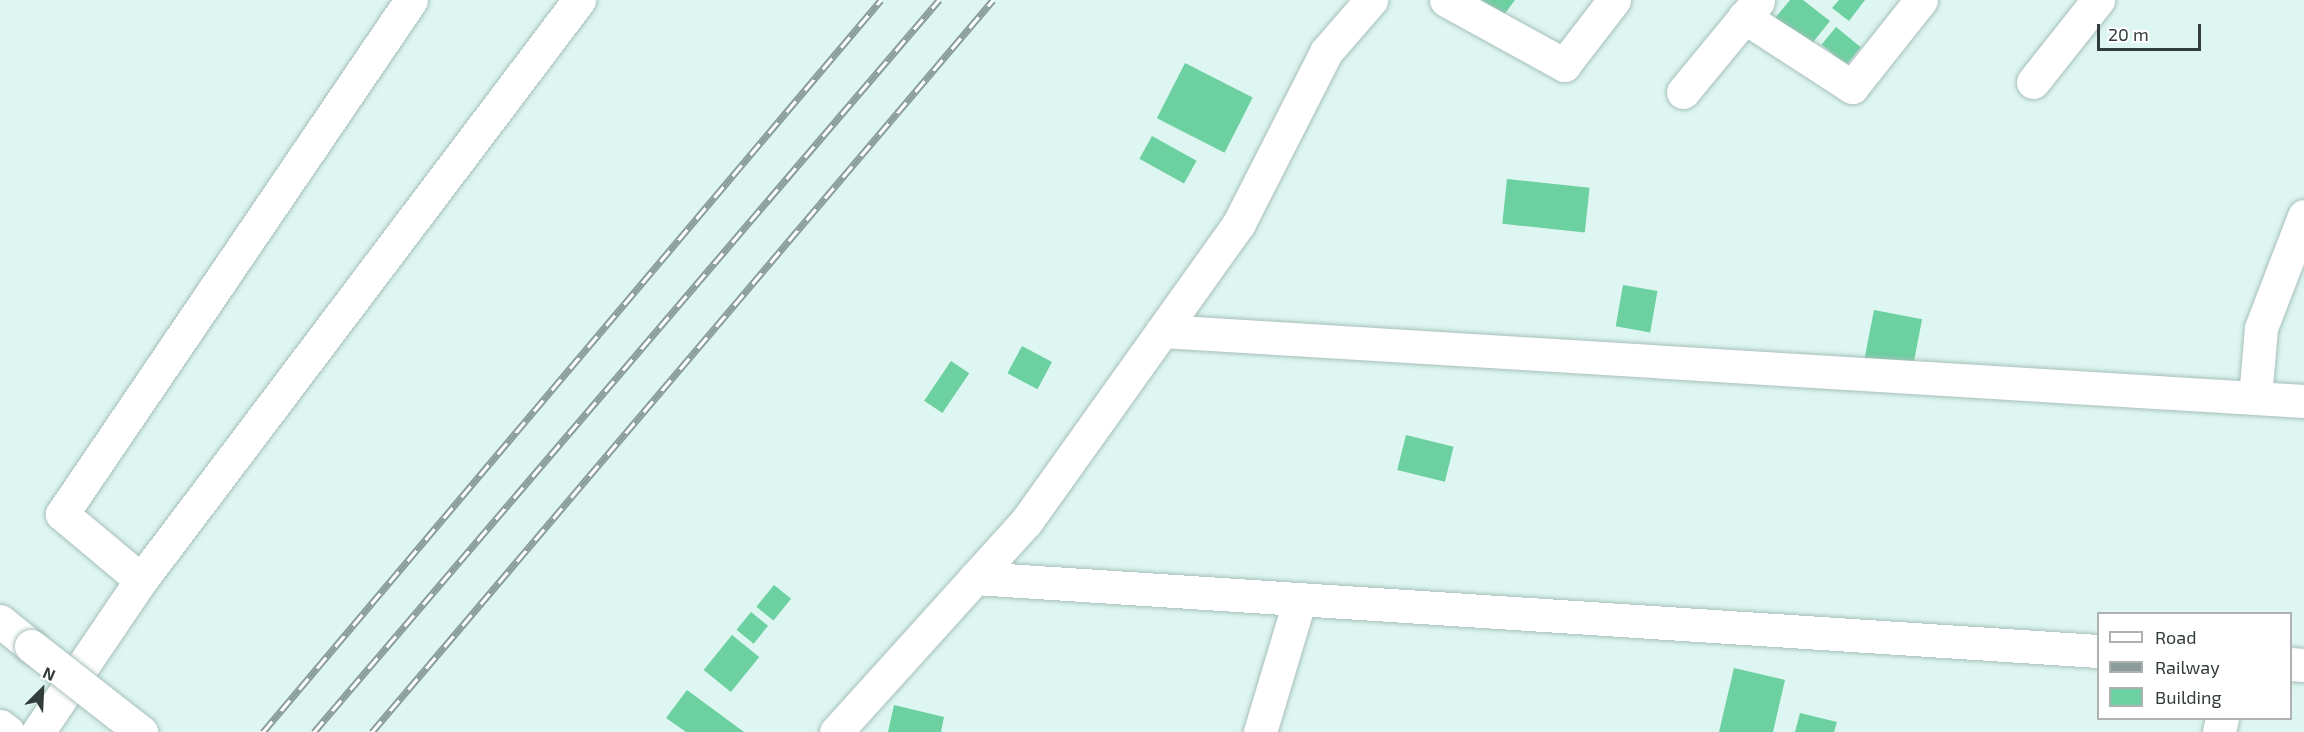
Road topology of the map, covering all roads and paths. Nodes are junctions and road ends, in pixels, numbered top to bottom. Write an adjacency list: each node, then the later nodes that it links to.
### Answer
1 (411, 0): 16 (main road)
2 (579, 0): 16 (main road)
3 (1371, 0): 12 (main road)
4 (1446, 0): 5 (main road)
5 (1614, 0)
6 (1921, 0): 8 (main road)
7 (2098, 0): 9 (main road)
8 (1751, 8): 10 (main road)
9 (2033, 82)
10 (1683, 92)
11 (2304, 216): 13 (main road)
12 (1162, 331): 13 (main road); 15 (main road)
13 (2255, 398): 14 (main road)
14 (2304, 401)
15 (975, 578): 17 (main road); 24 (main road)
16 (141, 580): 22 (main road)
17 (1300, 599): 19 (main road); 25 (main road)
18 (0, 621): 23 (main road, bridge)
19 (2097, 651)
20 (0, 726): 21 (main road)
21 (8, 732)
22 (38, 732)
23 (141, 732)
24 (836, 732)
25 (1260, 732)

